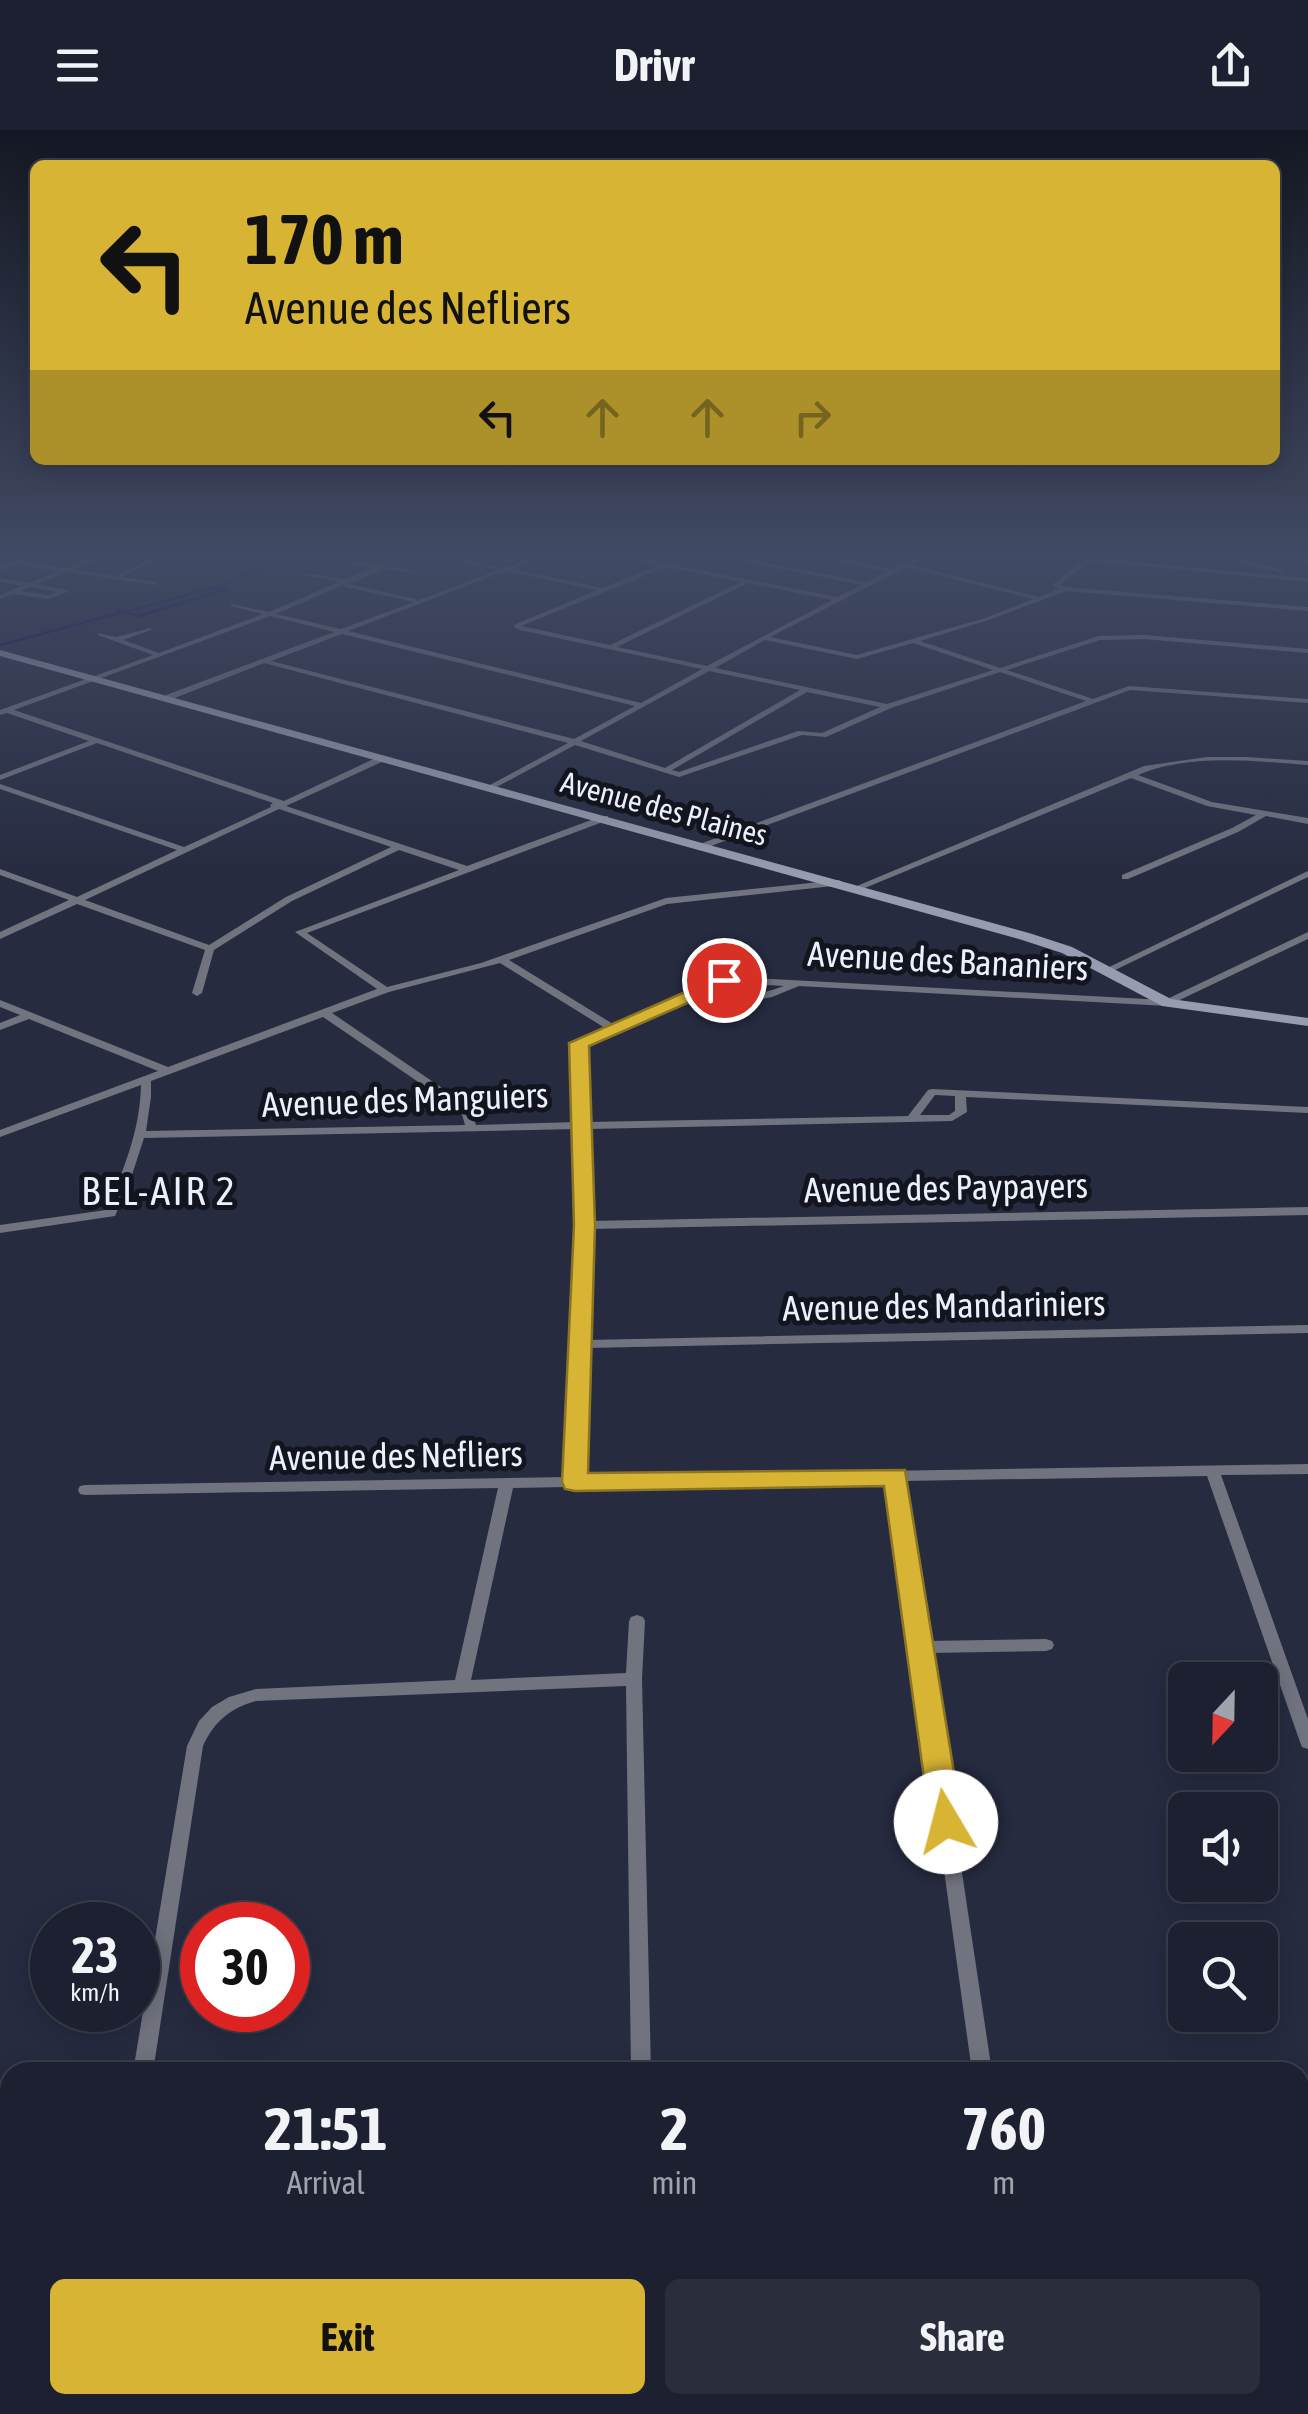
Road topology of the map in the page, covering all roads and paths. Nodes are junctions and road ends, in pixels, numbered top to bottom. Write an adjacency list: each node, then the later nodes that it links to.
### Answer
1 (32, 662): 12 (street, Avenue des Plaines)
2 (143, 662): 12 (street)
3 (259, 662): 14 (street)
4 (269, 662): 21 (street)
5 (460, 662): 17 (street)
6 (677, 662): 10 (street)
7 (721, 662): 10 (street)
8 (975, 662): 11 (street)
9 (1028, 662): 11 (street)
10 (708, 669): 13 (street); 17 (street)
11 (1000, 670): 16 (street); 18 (street)
12 (97, 679): 14 (street, Avenue des Plaines); 19 (street)
13 (804, 691): 18 (street); 24 (street)
14 (169, 697): 22 (street, Avenue des Plaines)
15 (1308, 701): 16 (street)
16 (1095, 702): 33 (street)
17 (641, 705): 21 (street)
18 (888, 706): 24 (street)
19 (4, 712): 20 (street)
20 (98, 740): 26 (street); 29 (street)
21 (575, 742): 24 (street); 28 (street)
22 (383, 758): 28 (street, Avenue des Plaines); 29 (street)
23 (1308, 764): 25 (street)
24 (665, 771)
25 (1132, 775): 30 (street); 41 (street)
26 (0, 778)
27 (0, 786): 35 (street)
28 (491, 788): 31 (street, Avenue des Plaines)
29 (278, 804): 34 (street); 35 (street)
30 (1265, 813): 32 (street); 39 (street)
31 (605, 818): 33 (street, Avenue des Plaines); 36 (street)
32 (1308, 821)
33 (704, 846): 40 (street, Avenue des Plaines)
34 (398, 848): 36 (street); 45 (street)
35 (181, 849): 42 (street)
36 (468, 870): 49 (street)
37 (0, 872): 42 (street)
38 (1308, 874): 47 (street)
39 (1126, 877)
40 (838, 884): 41 (street, Avenue des Plaines); 46 (street)
41 (857, 888): 47 (street, Avenue des Plaines)
42 (78, 899): 44 (street); 45 (street)
43 (1308, 935): 53 (street)
44 (0, 936)
45 (210, 948): 50 (street)
46 (501, 959): 49 (street); 58 (street)
47 (1108, 970): 53 (street, Avenue des Plaines)
48 (798, 983): 51 (street); 51 (street, Avenue des Bananiers); 53 (street, Avenue des Bananiers)
49 (386, 990): 54 (street)
50 (197, 993)
51 (677, 1000): 58 (street, Avenue des Bananiers)
52 (0, 1003): 55 (street)
53 (1167, 1003): 56 (street, Avenue des Plaines)
54 (326, 1014): 59 (street); 65 (street)
55 (29, 1015): 57 (street); 59 (street)
56 (1308, 1022)
57 (0, 1026)
58 (612, 1028): 64 (street, Avenue des Bananiers)
59 (165, 1070): 60 (street)
60 (146, 1080): 66 (street); 67 (street)
61 (960, 1093): 62 (street); 63 (street); 63 (street, Avenue des Manguiers)
62 (1308, 1110)
63 (912, 1118): 64 (street, Avenue des Manguiers)
64 (581, 1123): 65 (street, Avenue des Manguiers); 69 (street, Avenue des Bananiers)
65 (470, 1126): 67 (street, Avenue des Manguiers)
66 (0, 1134)
67 (140, 1135): 70 (street)
68 (1308, 1210): 69 (street, Avenue des Paypayers)
69 (584, 1225): 72 (street, Avenue des Bananiers)
70 (0, 1229)
71 (1308, 1329): 72 (street, Avenue des Mandariniers)
72 (581, 1344): 76 (street, Avenue des Bananiers)
73 (1308, 1469): 74 (street, Avenue des Nefliers)
74 (1212, 1470): 75 (street, Avenue des Nefliers); 84 (street)
75 (896, 1476): 76 (street, Avenue des Nefliers); 81 (street)
76 (575, 1482): 77 (street, Avenue des Nefliers)
77 (506, 1486): 78 (street, Avenue des Nefliers); 83 (street)
78 (86, 1490)
79 (636, 1620): 82 (street)
80 (1046, 1645): 81 (street)
81 (920, 1646): 87 (street)
82 (634, 1679): 83 (street); 86 (street)
83 (462, 1685): 85 (street)
84 (1308, 1742)
85 (145, 2062)
86 (641, 2062)
87 (981, 2062)

